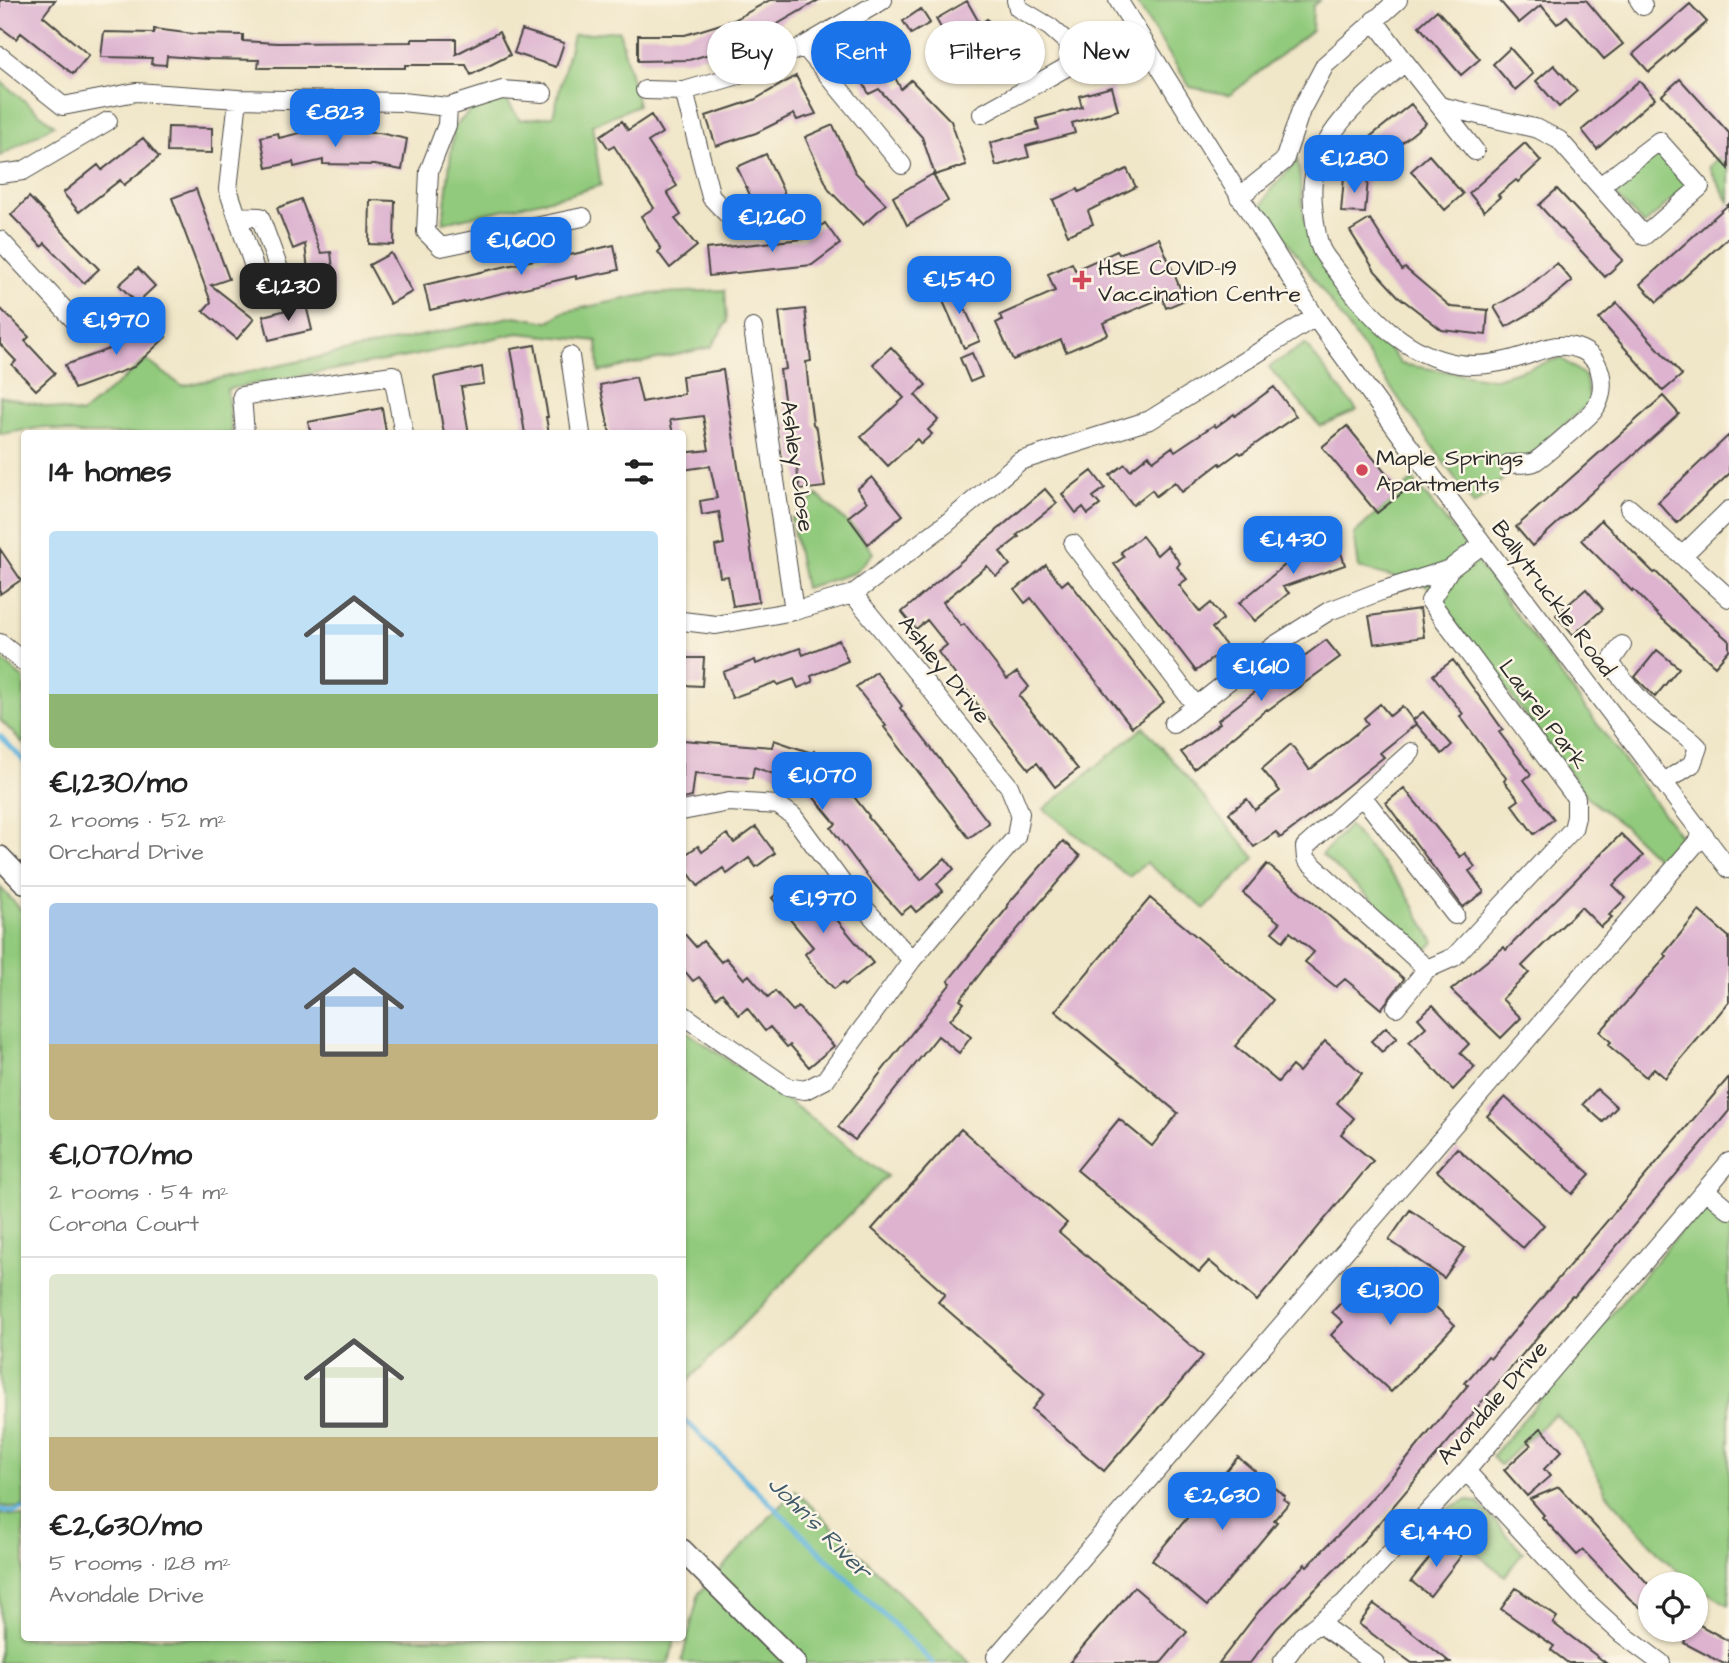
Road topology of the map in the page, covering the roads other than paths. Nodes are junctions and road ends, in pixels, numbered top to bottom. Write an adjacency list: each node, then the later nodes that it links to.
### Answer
1 (883, 0): 6 (street)
2 (1016, 0): 15 (street)
3 (1118, 0): 21 (street, Ballytruckle Road)
4 (1398, 0): 5 (street)
5 (1374, 20): 8 (street); 21 (street)
6 (804, 46): 10 (street); 18 (street)
7 (0, 55): 12 (street)
8 (1405, 62): 13 (street); 33 (street)
9 (645, 90): 10 (street)
10 (684, 91): 22 (street)
11 (543, 93): 14 (street)
12 (238, 99): 14 (street); 23 (street)
13 (1440, 106): 17 (street); 20 (street)
14 (448, 107): 24 (street)
15 (982, 114)
16 (108, 121): 19 (street)
17 (1475, 151)
18 (902, 165)
19 (0, 174)
20 (1600, 186): 20 (street)
21 (1239, 197): 27 (street, Ballytruckle Road)
22 (794, 206)
23 (237, 216)
24 (583, 217)
25 (0, 240): 26 (street)
26 (96, 309)
27 (1315, 317): 37 (street, Ballytruckle Road); 40 (street)
28 (753, 328): 42 (street, Ashley Close)
29 (570, 355): 32 (street)
30 (245, 430): 31 (street)
31 (403, 430)
32 (580, 430)
33 (1508, 464)
34 (1629, 508): 38 (street)
35 (1726, 518): 38 (street)
36 (1073, 544): 47 (street)
37 (1483, 544): 39 (street, Laurel Park); 50 (street, Ballytruckle Road)
38 (1682, 556): 41 (street)
39 (1450, 569): 47 (street, Laurel Park); 59 (street, Laurel Park)
40 (853, 594): 42 (street); 58 (street, Ashley Drive)
41 (1729, 598)
42 (794, 611): 43 (street)
43 (686, 621)
44 (0, 643): 46 (street)
45 (1622, 645): 50 (street)
46 (21, 660)
47 (1196, 706): 48 (street, Laurel Park)
48 (1173, 724)
49 (1411, 752): 51 (street)
50 (1664, 782): 53 (street, Ballytruckle Road)
51 (1362, 796): 57 (street); 59 (street)
52 (686, 810): 58 (street)
53 (1703, 835): 55 (street, Ballytruckle Road); 68 (street)
54 (0, 857): 56 (main road)
55 (1729, 869)
56 (21, 879)
57 (1455, 915)
58 (912, 960): 61 (street, Ashley Drive)
59 (1427, 969): 60 (street, Laurel Park)
60 (1396, 1007)
61 (686, 1017)
62 (1729, 1161): 63 (street, Avondale Drive)
63 (1705, 1190): 64 (street); 65 (street, Avondale Drive)
64 (1729, 1210)
65 (1466, 1471): 67 (street, Avondale Drive); 72 (street)
66 (686, 1554): 69 (main road)
67 (1320, 1624): 70 (street, Avondale Drive); 71 (street)
68 (996, 1657)
69 (795, 1663)
70 (1282, 1663)
71 (1375, 1663)
72 (1661, 1663)

